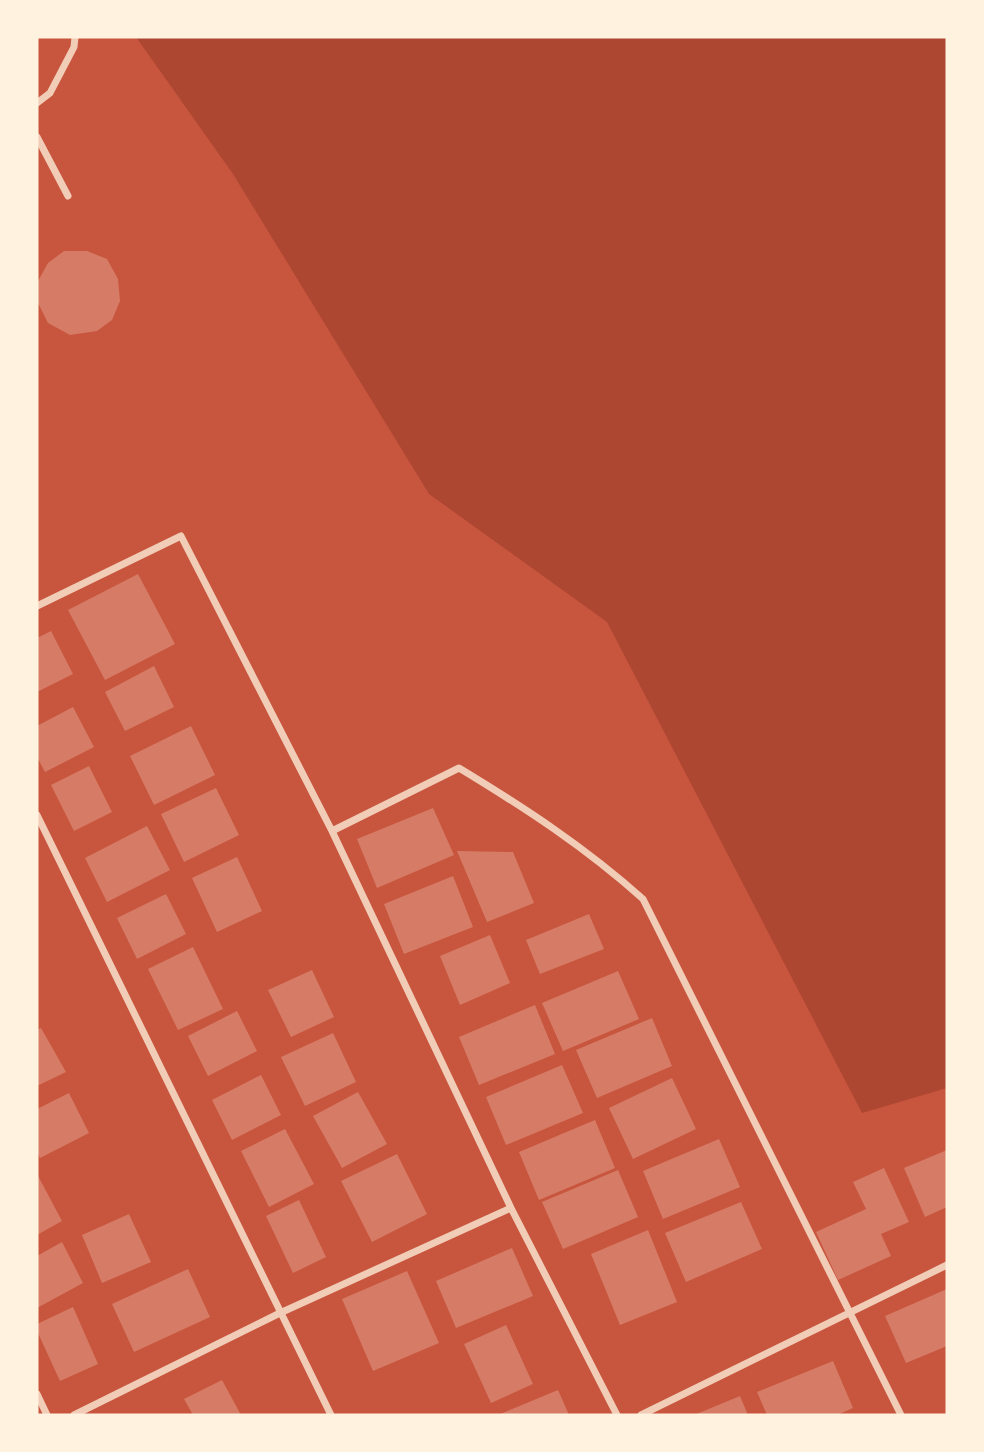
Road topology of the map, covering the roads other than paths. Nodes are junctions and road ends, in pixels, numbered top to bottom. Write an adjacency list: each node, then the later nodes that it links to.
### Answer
1 (75, 37): 2 (street)
2 (37, 103)
3 (37, 137): 4 (street)
4 (68, 196)
5 (37, 606): 7 (street)
6 (37, 815): 11 (street)
7 (332, 831): 8 (street); 10 (street)
8 (511, 1208): 11 (street); 16 (street)
9 (947, 1265): 10 (street)
10 (850, 1312): 17 (street); 18 (street)
11 (280, 1313): 14 (street); 15 (street)
12 (37, 1394): 13 (street)
13 (47, 1415)
14 (74, 1415)
15 (331, 1415)
16 (617, 1415)
17 (641, 1415)
18 (901, 1415)

